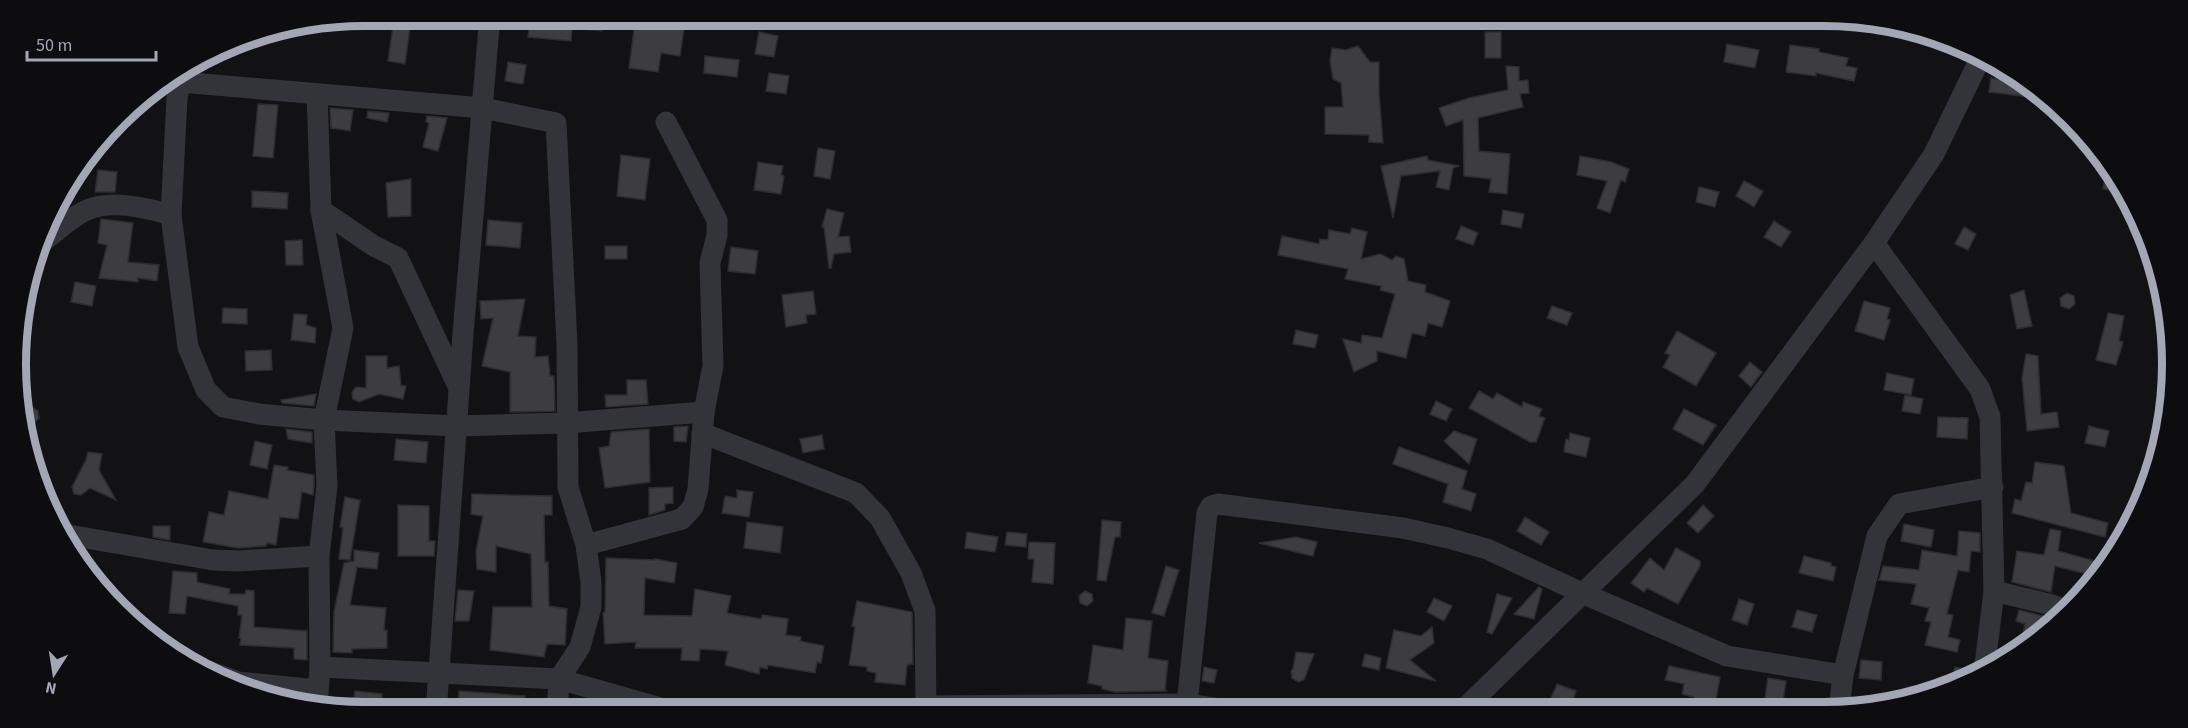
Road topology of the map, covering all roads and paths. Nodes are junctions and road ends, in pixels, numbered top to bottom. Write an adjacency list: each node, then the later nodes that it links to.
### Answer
1 (489, 26): 6 (street)
2 (1978, 62): 11 (street)
3 (185, 77): 5 (street)
4 (181, 80): 9 (street)
5 (317, 94): 6 (street); 8 (street)
6 (483, 108): 12 (street); 15 (street)
7 (666, 122): 14 (street)
8 (321, 210): 12 (street); 13 (street)
9 (171, 215): 10 (street); 13 (street)
10 (50, 237)
11 (1874, 243): 17 (street); 22 (street)
12 (460, 389): 16 (street)
13 (324, 420): 16 (street); 20 (street)
14 (703, 422): 15 (street); 19 (street); 34 (street)
15 (567, 423): 16 (street); 19 (street)
16 (457, 426): 26 (street)
17 (1993, 487): 21 (street); 27 (street)
18 (73, 536): 20 (street)
19 (586, 545): 28 (street)
20 (319, 556): 25 (street)
21 (1995, 591): 23 (street); 24 (street)
22 (1582, 593): 27 (street); 35 (street); 36 (street)
23 (2058, 608)
24 (1986, 661)
25 (320, 667): 26 (street); 30 (street)
26 (437, 673): 28 (street); 31 (street)
27 (1843, 675): 37 (street)
28 (559, 679): 32 (street); 33 (street)
29 (261, 687): 30 (street)
30 (318, 698)
31 (436, 702)
32 (558, 702)
33 (640, 702)
34 (926, 702)
35 (1187, 702)
36 (1471, 702)
37 (1840, 702)

